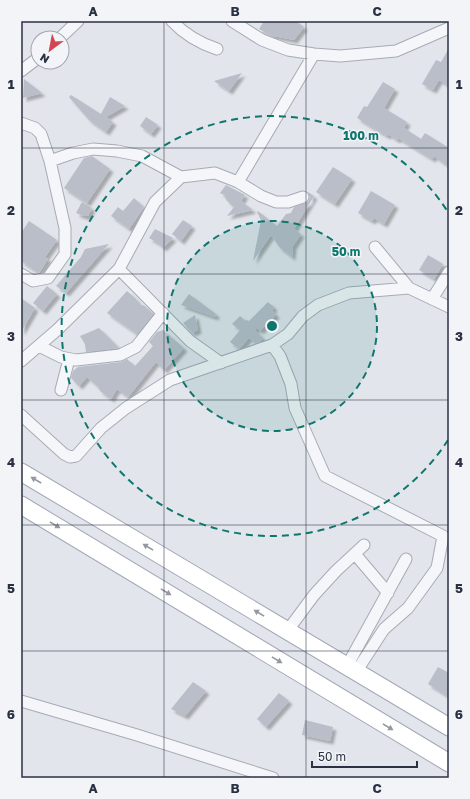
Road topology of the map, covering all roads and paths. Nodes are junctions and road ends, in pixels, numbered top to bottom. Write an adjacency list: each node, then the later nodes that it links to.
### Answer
1 (78, 21): 5 (street)
2 (172, 21): 6 (street)
3 (232, 21): 7 (street)
4 (449, 28): 7 (street)
5 (68, 30)
6 (217, 49)
7 (314, 54): 13 (street)
8 (30, 64): 9 (street)
9 (21, 71)
10 (21, 123): 11 (street)
11 (50, 161): 12 (street); 18 (street)
12 (181, 177): 13 (street); 16 (street)
13 (238, 182): 14 (street)
14 (303, 197)
15 (375, 247): 19 (street)
16 (119, 269): 22 (street); 24 (street)
17 (449, 272): 20 (street)
18 (21, 274)
19 (409, 288): 20 (street); 23 (street)
20 (432, 299): 21 (street)
21 (449, 307)
22 (164, 313): 25 (street); 27 (street)
23 (272, 345): 27 (street); 37 (street)
24 (39, 346): 25 (street); 26 (street)
25 (69, 359): 28 (street)
26 (21, 361)
27 (221, 362): 29 (street)
28 (61, 390)
29 (21, 415)
30 (21, 472): 36 (main road, one-way to 30)
31 (21, 505): 40 (main road, one-way to 40)
32 (364, 545): 33 (street)
33 (355, 554): 35 (street); 36 (street)
34 (406, 559): 35 (street)
35 (388, 593): 37 (street)
36 (288, 630): 37 (main road)
37 (352, 669): 39 (main road)
38 (21, 701): 41 (street)
39 (449, 727)
40 (449, 763)
41 (273, 778)

